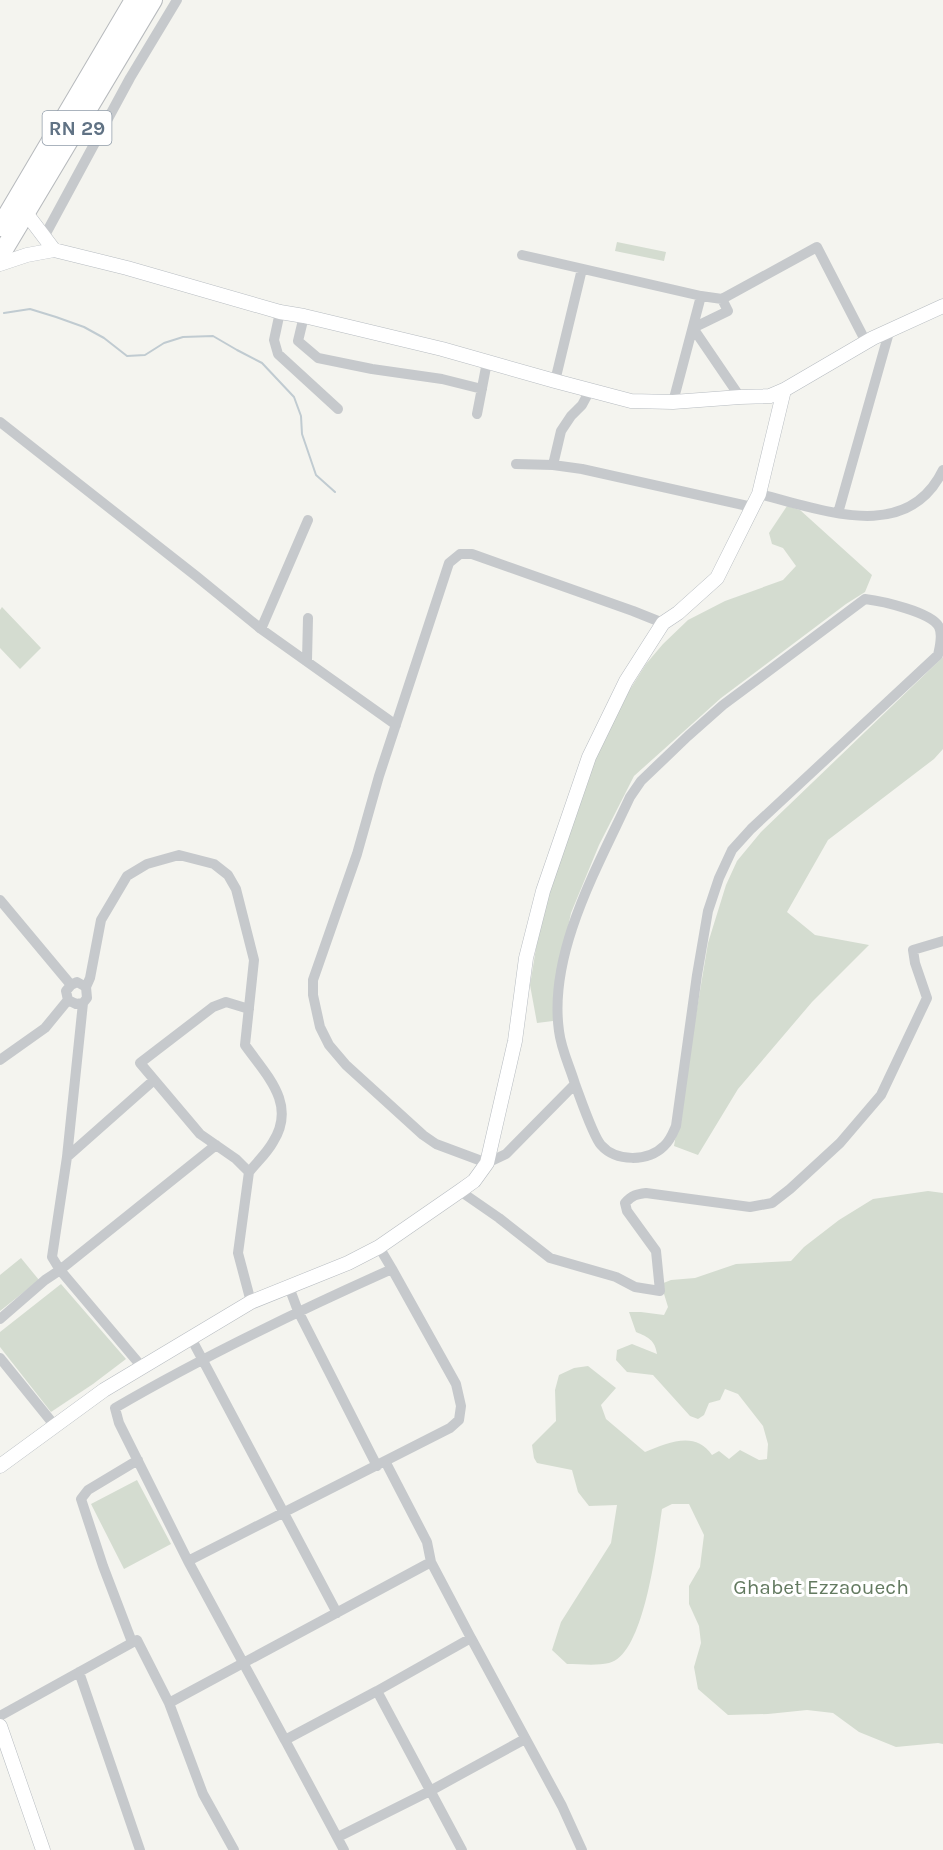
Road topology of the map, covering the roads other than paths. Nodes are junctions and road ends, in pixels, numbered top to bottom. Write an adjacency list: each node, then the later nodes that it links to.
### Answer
1 (134, 0): 5 (highway, RN 29)
2 (153, 0): 4 (highway, RN 29)
3 (177, 0): 6 (street)
4 (26, 213): 6 (street); 9 (highway, RN 29)
5 (0, 227)
6 (44, 237): 7 (street)
7 (54, 250): 10 (street); 15 (street)
8 (522, 255): 11 (street)
9 (0, 256)
10 (0, 264)
11 (582, 269): 12 (street); 21 (street)
12 (701, 296): 13 (street); 17 (street)
13 (722, 299): 17 (street); 19 (street)
14 (943, 306): 18 (street)
15 (280, 312): 16 (street); 27 (street)
16 (304, 316): 20 (street); 22 (street)
17 (693, 328): 25 (street); 26 (street)
18 (890, 329): 19 (street); 35 (street)
19 (866, 342): 24 (street)
20 (488, 362): 21 (street); 22 (street)
21 (555, 381): 23 (street)
22 (482, 389): 28 (street)
23 (590, 390): 26 (street); 31 (street)
24 (784, 390): 25 (street); 33 (street)
25 (740, 397): 26 (street)
26 (673, 402)
27 (338, 409)
28 (477, 414)
29 (0, 422): 39 (street)
30 (516, 464): 31 (street)
31 (553, 465): 34 (street)
32 (943, 470): 35 (street)
33 (759, 494): 34 (street); 35 (street)
34 (752, 507): 38 (street)
35 (838, 513)
36 (308, 520): 39 (street)
37 (308, 618): 40 (street)
38 (663, 623): 41 (street); 54 (street)
39 (261, 628): 40 (street)
40 (307, 660): 41 (street)
41 (396, 725): 54 (street)
42 (0, 900): 44 (street)
43 (943, 941): 56 (street)
44 (70, 985): 45 (street); 46 (street)
45 (86, 987): 47 (street); 48 (street)
46 (68, 1000): 47 (street); 49 (street)
47 (83, 1003): 53 (street)
48 (249, 1009): 50 (street); 55 (street)
49 (0, 1060)
50 (154, 1080): 52 (street); 53 (street)
51 (575, 1084): 51 (street); 54 (street)
52 (216, 1145): 55 (street); 59 (street)
53 (67, 1157): 59 (street)
54 (487, 1163): 56 (street)
55 (249, 1172): 61 (street)
56 (460, 1191): 57 (street)
57 (379, 1248): 58 (street); 60 (street)
58 (392, 1269): 62 (street); 72 (street)
59 (60, 1270): 63 (street); 67 (street)
60 (289, 1287): 61 (street); 62 (street)
61 (251, 1302): 64 (street)
62 (298, 1311): 66 (street); 72 (street)
63 (0, 1318)
64 (191, 1338): 66 (street); 67 (street)
65 (0, 1358): 70 (street)
66 (202, 1361): 69 (street); 74 (street)
67 (142, 1368): 68 (street)
68 (104, 1390): 69 (street); 70 (street)
69 (115, 1408): 71 (street)
70 (55, 1426): 73 (street)
71 (138, 1460): 75 (street); 79 (street)
72 (381, 1464): 74 (street); 76 (street)
73 (0, 1466)
74 (284, 1513): 75 (street); 77 (street)
75 (188, 1561): 80 (street)
76 (431, 1562): 77 (street); 78 (street)
77 (337, 1613): 80 (street)
78 (471, 1638): 82 (street); 86 (street)
79 (132, 1642): 81 (street); 83 (street)
80 (242, 1663): 83 (street); 87 (street)
81 (79, 1672): 84 (street); 91 (street)
82 (377, 1691): 87 (street); 88 (street)
83 (169, 1703): 92 (street)
84 (0, 1716)
85 (0, 1726): 90 (street)
86 (525, 1739): 88 (street); 94 (street)
87 (285, 1740): 89 (street)
88 (430, 1791): 89 (street); 93 (street)
89 (340, 1846)
90 (43, 1850)
91 (140, 1850)
92 (234, 1850)
93 (462, 1850)
94 (582, 1850)

